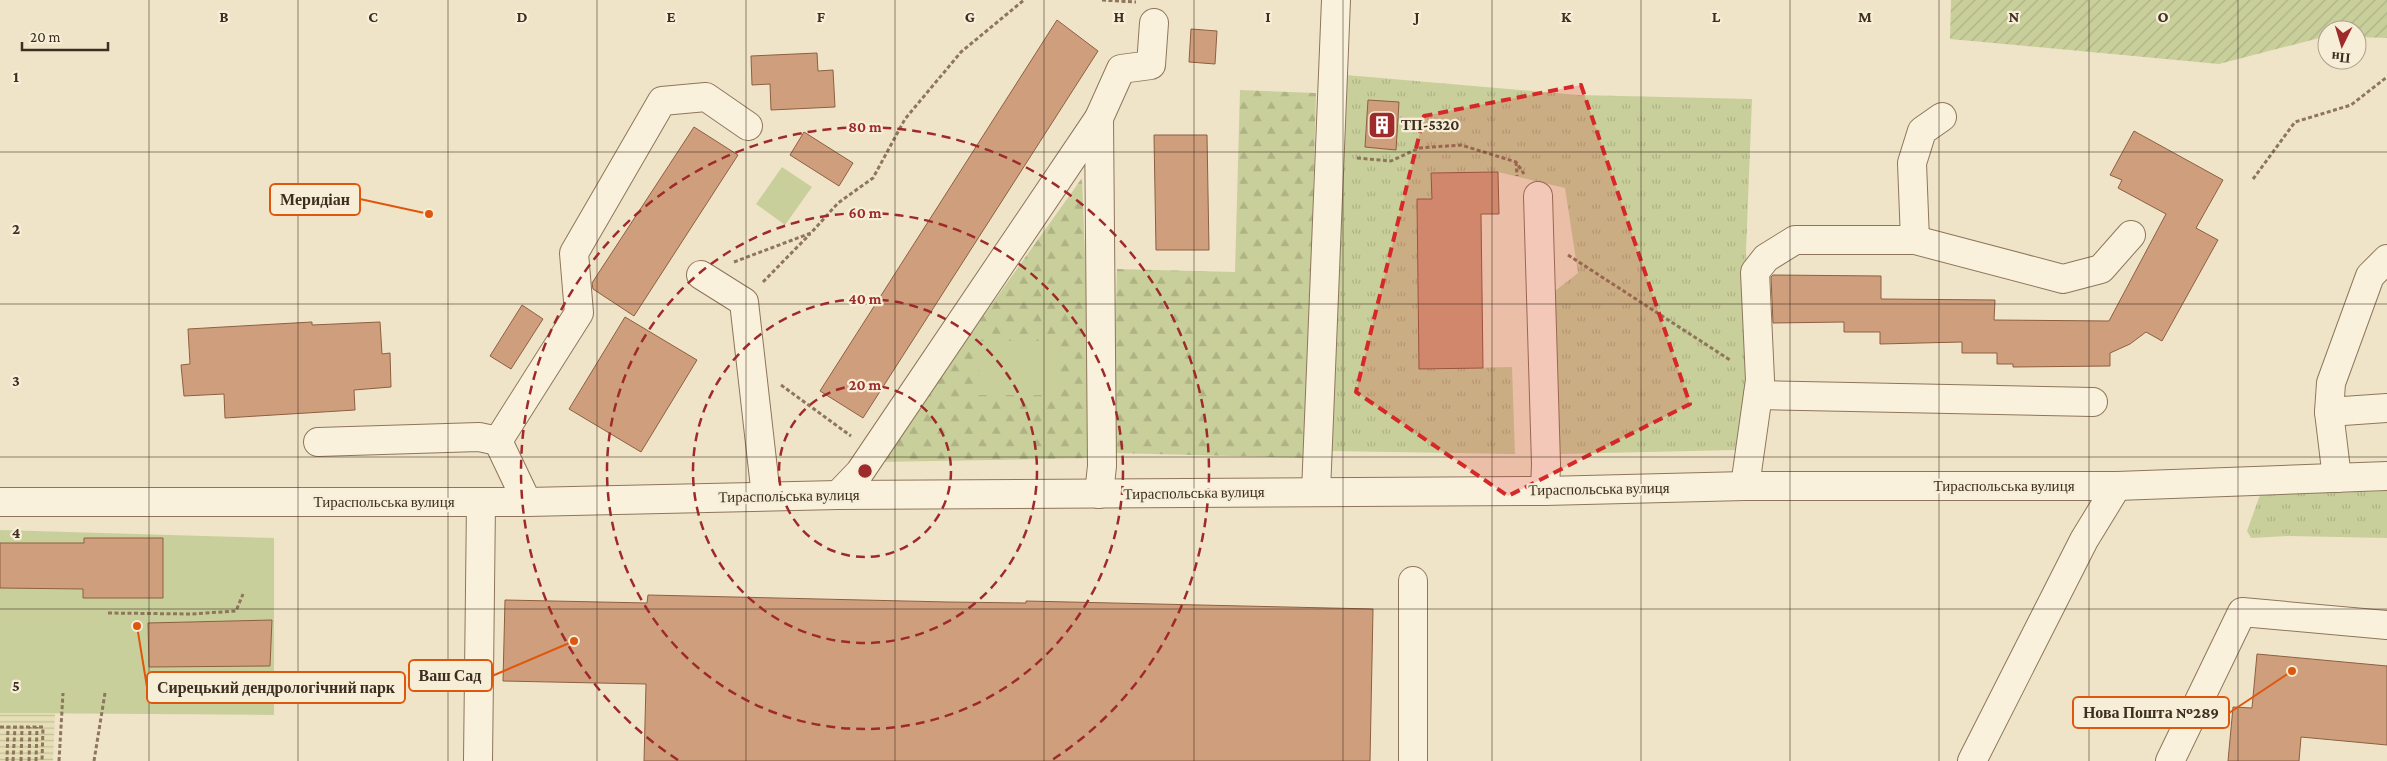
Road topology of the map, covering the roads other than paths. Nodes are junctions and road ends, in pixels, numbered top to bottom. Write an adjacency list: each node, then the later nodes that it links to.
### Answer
1 (1336, 0): 22 (street)
2 (1150, 13): 4 (street)
3 (1942, 117): 8 (street)
4 (1099, 118): 23 (street); 24 (street)
5 (748, 126): 15 (street)
6 (1538, 196): 21 (street)
7 (2131, 235): 8 (street)
8 (1915, 240): 11 (street)
9 (2387, 259): 14 (street)
10 (701, 275): 25 (street)
11 (1759, 387): 12 (street); 19 (street)
12 (2093, 402)
13 (2387, 408): 14 (street)
14 (2329, 412): 18 (street)
15 (498, 441): 16 (street); 28 (street)
16 (318, 442)
17 (2387, 476): 18 (street, Тираспольська вулиця)
18 (2337, 478): 20 (street, Тираспольська вулиця)
19 (1745, 486): 20 (street, Тираспольська вулиця); 21 (street, Тираспольська вулиця)
20 (2116, 486): 33 (street)
21 (1545, 490): 22 (street, Тираспольська вулиця)
22 (1316, 492): 23 (street, Тираспольська вулиця)
23 (1099, 494): 24 (street, Тираспольська вулиця)
24 (838, 495): 25 (street, Тираспольська вулиця)
25 (766, 496): 28 (street, Тираспольська вулиця)
26 (0, 502): 27 (street, Тираспольська вулиця)
27 (481, 502): 28 (street, Тираспольська вулиця); 31 (street)
28 (527, 502)
29 (1413, 581): 32 (street)
30 (2387, 625): 34 (street)
31 (478, 761)
32 (1413, 761)
33 (1972, 761)
34 (2170, 761)

